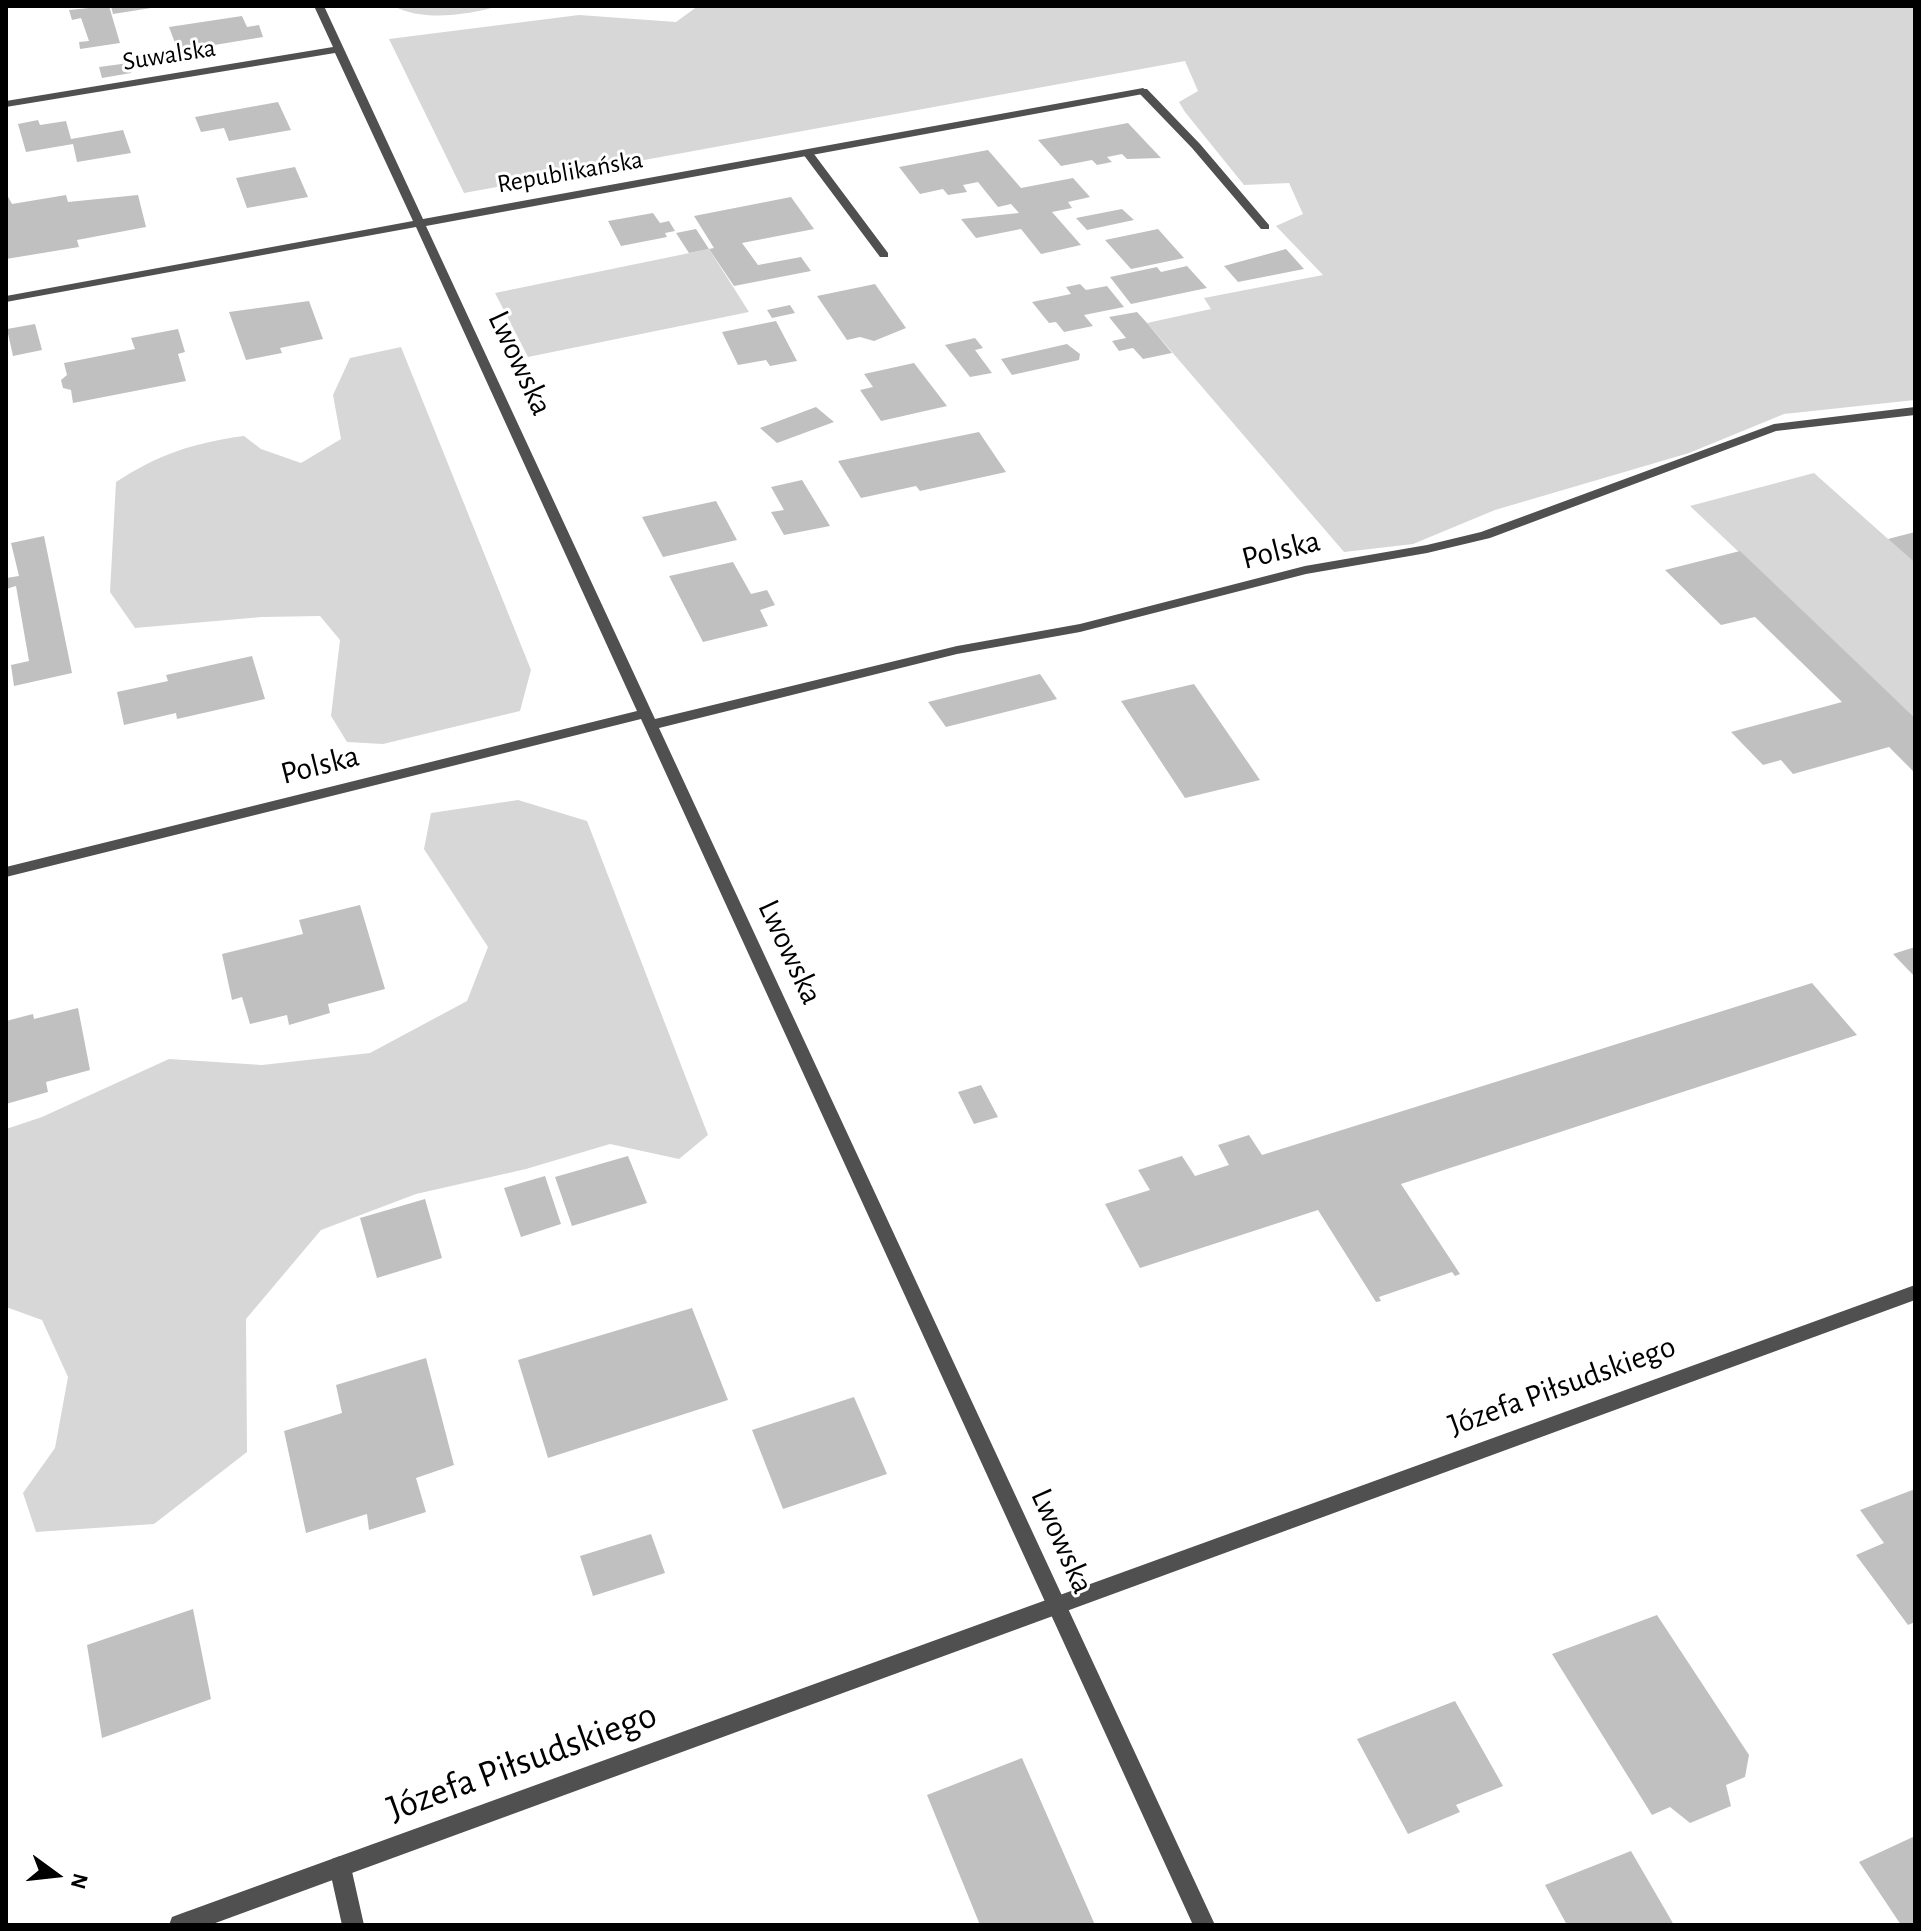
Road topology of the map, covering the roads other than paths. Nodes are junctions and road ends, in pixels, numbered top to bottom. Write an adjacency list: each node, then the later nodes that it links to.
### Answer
1 (319, 6): 2 (street, Lwowska)
2 (339, 49): 3 (street, Suwalska); 5 (street, Lwowska)
3 (6, 104)
4 (807, 152): 5 (street, Republikańska); 6 (street, Republikańska); 7 (street)
5 (419, 221): 8 (street, Republikańska); 10 (street, Lwowska)
6 (1265, 227)
7 (884, 255)
8 (6, 299)
9 (1915, 411): 10 (street, Polska)
10 (649, 719): 11 (street, Polska); 13 (street, Lwowska)
11 (6, 872)
12 (1915, 1292): 13 (street, Józefa Piłsudskiego)
13 (1055, 1606): 14 (street, Józefa Piłsudskiego); 17 (street, Lwowska)
14 (340, 1867): 15 (street, Józefa Piłsudskiego); 16 (street)
15 (180, 1925)
16 (353, 1925)
17 (1204, 1925)

